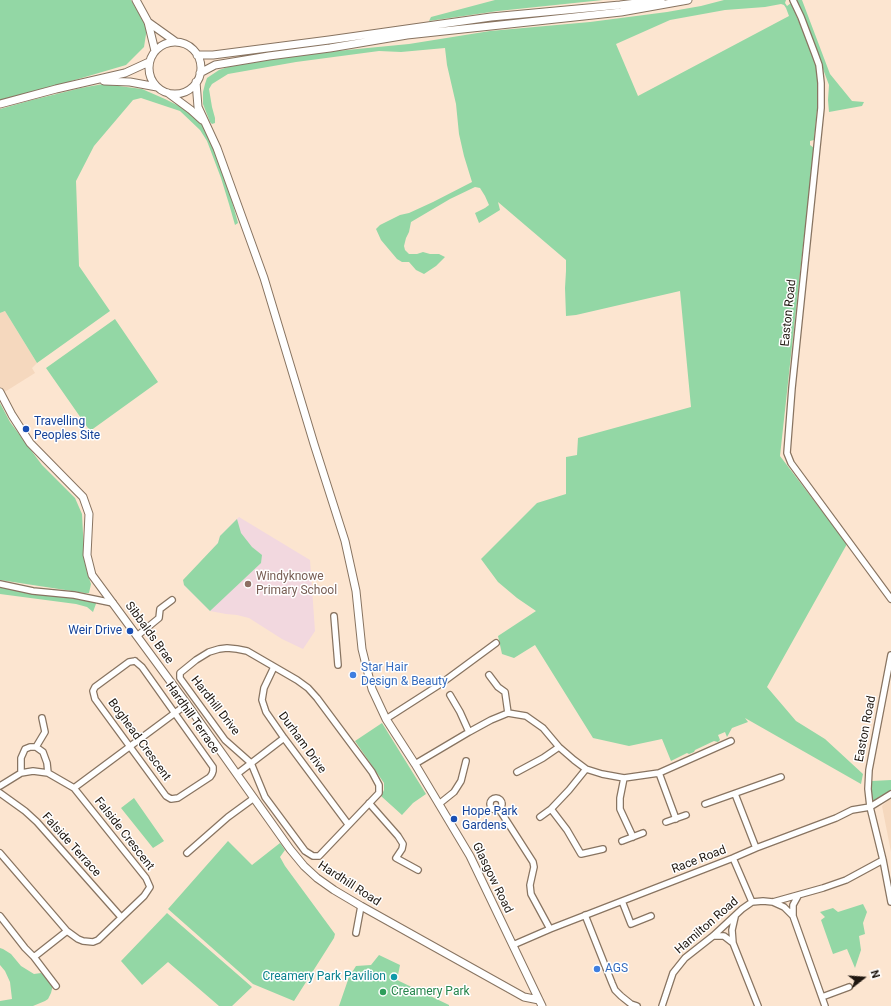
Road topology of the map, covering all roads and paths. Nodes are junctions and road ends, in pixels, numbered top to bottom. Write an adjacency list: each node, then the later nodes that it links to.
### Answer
1 (136, 0): 5 (main road)
2 (660, 0): 8 (main road)
3 (688, 0): 10 (main road)
4 (793, 0): 20 (street, Easton Road)
5 (148, 22): 6 (main road); 7 (main road)
6 (176, 42): 7 (main road); 8 (main road)
7 (155, 51): 9 (main road)
8 (197, 55): 10 (main road)
9 (149, 62): 11 (main road); 13 (main road)
10 (200, 73): 12 (main road)
11 (94, 80): 13 (main road); 15 (main road)
12 (196, 82): 14 (main road); 16 (main road, Glasgow Road)
13 (158, 87): 14 (main road)
14 (168, 93): 16 (main road)
15 (0, 104)
16 (204, 121): 35 (main road, Glasgow Road)
17 (0, 392): 21 (main road, Sibbalds Brae)
18 (0, 584): 21 (street)
19 (172, 600): 23 (street)
20 (891, 600)
21 (113, 604): 23 (main road, Sibbalds Brae)
22 (334, 616): 27 (street)
23 (137, 636): 31 (main road, Sibbalds Brae)
24 (496, 643): 35 (street)
25 (891, 655): 63 (street, Easton Road)
26 (135, 661): 32 (street, Hardhill Terrace); 40 (street, Boghead Crescent)
27 (338, 665)
28 (274, 667): 37 (street, Durham Drive); 43 (street, Hardhill Drive); 60 (street)
29 (489, 675): 33 (street)
30 (450, 695): 36 (street)
31 (187, 704): 32 (street); 51 (main road, Hardhill Road)
32 (175, 713): 40 (street); 46 (street, Hardhill Terrace)
33 (508, 713): 36 (street); 41 (street)
34 (42, 718): 39 (street)
35 (386, 719): 44 (main road, Glasgow Road)
36 (469, 732): 44 (street)
37 (284, 738): 43 (street); 70 (street, Durham Drive)
38 (731, 740): 50 (street)
39 (36, 747): 48 (street); 49 (street)
40 (130, 747): 46 (street, Boghead Crescent); 55 (street)
41 (559, 747): 45 (street); 47 (street)
42 (466, 761): 61 (street)
43 (251, 763): 51 (street); 70 (street, Hardhill Drive)
44 (415, 764): 61 (main road, Glasgow Road)
45 (586, 769): 53 (street); 64 (street)
46 (213, 771)
47 (517, 772)
48 (21, 773): 49 (street, Falside Crescent); 54 (street)
49 (48, 773): 55 (street, Falside Crescent)
50 (659, 773): 53 (street); 68 (street)
51 (237, 774): 59 (main road, Hardhill Road)
52 (781, 777): 57 (street)
53 (624, 778): 72 (street)
54 (0, 786)
55 (74, 788): 92 (street, Falside Crescent)
56 (0, 793): 92 (street, Falside Terrace)
57 (735, 794): 62 (street); 74 (street)
58 (891, 794): 63 (street, Race Road)
59 (254, 798): 77 (street); 86 (main road, Hardhill Road)
60 (369, 803): 70 (street); 80 (street)
61 (439, 804): 98 (main road, Glasgow Road)
62 (705, 804)
63 (870, 807): 74 (street, Race Road); 79 (street, Easton Road)
64 (551, 809): 67 (street); 75 (street)
65 (499, 810): 93 (street)
66 (686, 814): 68 (street)
67 (540, 817)
68 (676, 819): 69 (street)
69 (666, 822)
70 (348, 824)
71 (643, 833): 72 (street)
72 (633, 836): 73 (street)
73 (622, 841)
74 (756, 848): 78 (street, Race Road)
75 (603, 849)
76 (0, 852): 94 (street, Falside Crescent)
77 (186, 853)
78 (734, 858): 82 (street, Race Road); 83 (street)
79 (883, 860): 81 (street, Hamilton Road); 85 (street, Easton Road)
80 (418, 870)
81 (798, 896): 84 (street, Hamilton Road); 91 (street)
82 (622, 901): 87 (street, Race Road); 89 (street)
83 (752, 902): 84 (street, Hamilton Road); 90 (street, Hamilton Road)
84 (773, 902): 91 (street)
85 (891, 902)
86 (361, 906): 95 (street); 103 (main road, Hardhill Road)
87 (585, 915): 93 (street, Race Road); 104 (street)
88 (0, 916): 99 (street)
89 (651, 916)
90 (735, 916): 96 (street, Hamilton Road); 97 (street)
91 (792, 916): 102 (street)
92 (121, 917): 94 (street, Falside Crescent)
93 (550, 929): 98 (street, Race Road)
94 (67, 931): 99 (street)
95 (356, 933)
96 (713, 936): 97 (street); 105 (street, Hamilton Road)
97 (733, 943): 106 (street)
98 (513, 945): 103 (main road, Glasgow Road)
99 (34, 957): 100 (street)
100 (56, 986)
101 (849, 988): 102 (street)
102 (822, 997): 107 (street)
103 (540, 1003)
104 (637, 1006)
105 (662, 1006)
106 (758, 1006)
107 (824, 1006)

